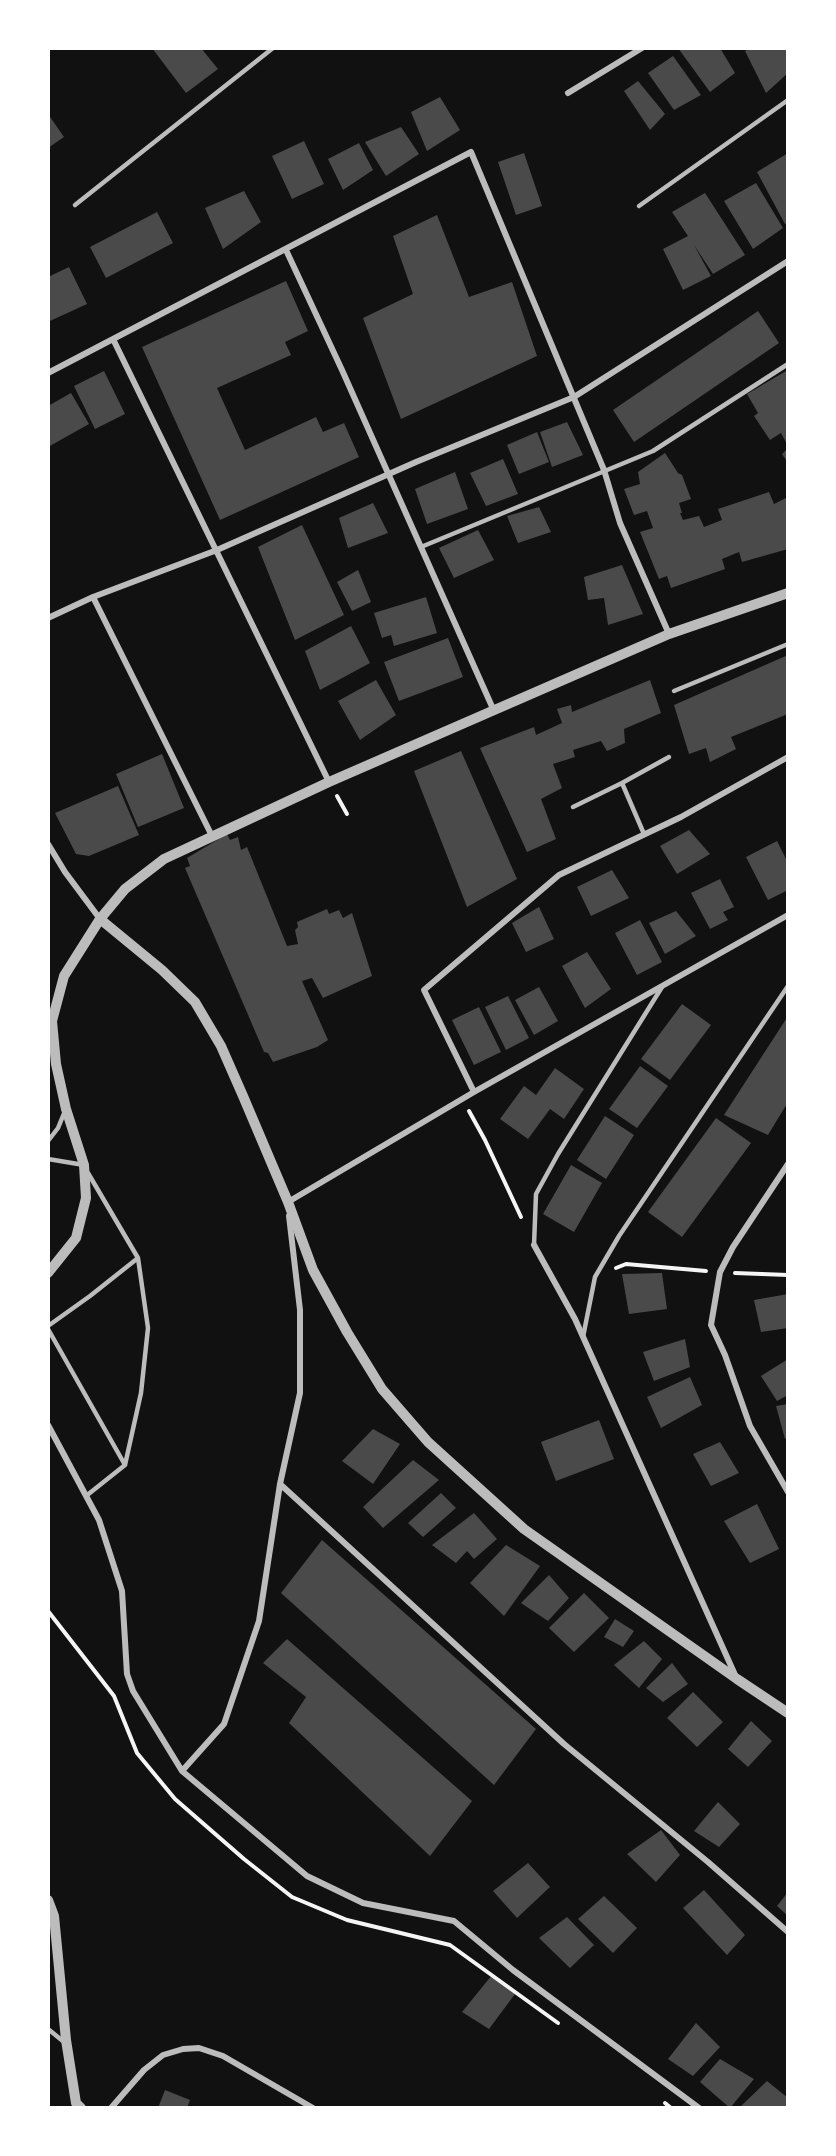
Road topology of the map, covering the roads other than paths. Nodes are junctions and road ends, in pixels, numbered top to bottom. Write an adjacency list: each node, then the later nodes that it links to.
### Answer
1 (273, 48): 5 (lane)
2 (642, 48): 3 (street)
3 (568, 93)
4 (788, 100): 6 (lane)
5 (75, 205)
6 (639, 206)
7 (286, 250): 9 (street); 12 (street); 14 (street)
8 (788, 261): 12 (street)
9 (113, 339): 11 (street); 16 (street)
10 (788, 364): 13 (lane)
11 (48, 374)
12 (574, 397): 13 (street); 14 (street)
13 (604, 470): 15 (lane); 20 (street)
14 (388, 475): 15 (street); 16 (street)
15 (421, 547): 23 (street)
16 (217, 550): 18 (street); 26 (street)
17 (788, 593): 20 (street)
18 (93, 597): 19 (street); 30 (street)
19 (48, 618)
20 (669, 634): 23 (street)
21 (788, 644): 22 (lane)
22 (675, 691)
23 (494, 711): 26 (street)
24 (788, 757): 29 (street)
25 (669, 758): 27 (lane)
26 (328, 783): 30 (street)
27 (622, 783): 28 (lane); 29 (lane)
28 (573, 807)
29 (644, 834): 36 (street)
30 (212, 836): 33 (street)
31 (48, 844): 33 (street)
32 (788, 915): 34 (street)
33 (100, 919): 37 (street); 42 (street)
34 (662, 986): 36 (street); 43 (lane)
35 (788, 986): 47 (lane)
36 (474, 1092): 42 (street)
37 (66, 1109): 38 (lane); 41 (street)
38 (48, 1141)
39 (48, 1159): 41 (lane)
40 (788, 1164): 51 (street)
41 (84, 1165): 44 (lane); 45 (street)
42 (288, 1202): 50 (street); 53 (street)
43 (534, 1245): 47 (street)
44 (138, 1258): 46 (lane); 49 (lane)
45 (48, 1273)
46 (48, 1327): 49 (lane)
47 (583, 1336): 53 (street)
48 (48, 1425): 52 (street)
49 (125, 1466): 52 (lane)
50 (280, 1484): 55 (street); 57 (street)
51 (788, 1492)
52 (86, 1496): 55 (street)
53 (737, 1679): 54 (street)
54 (788, 1713)
55 (182, 1770): 61 (street)
56 (48, 1900): 59 (street)
57 (788, 1932)
58 (48, 2029): 59 (lane)
59 (66, 2043): 60 (street)
60 (77, 2106)
61 (696, 2107)
62 (111, 2108): 63 (street)
63 (313, 2108)

